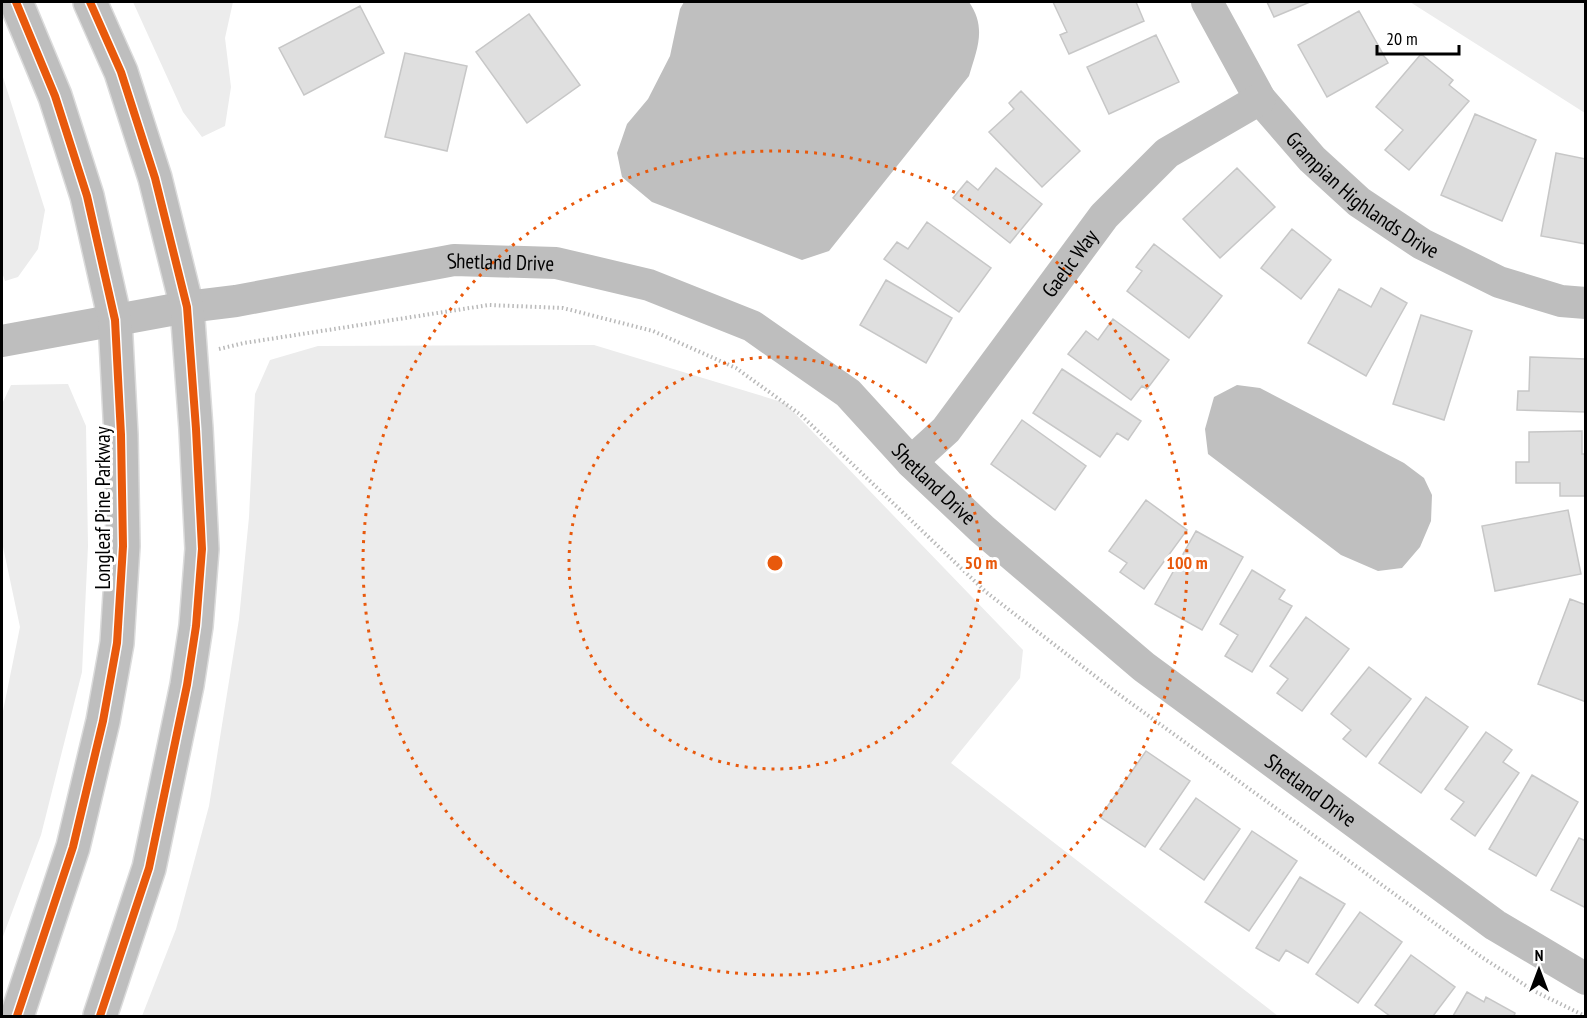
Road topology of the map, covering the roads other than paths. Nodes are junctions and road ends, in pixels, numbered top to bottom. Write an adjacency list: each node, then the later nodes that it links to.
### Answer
1 (16, 2): 7 (main road, Longleaf Pine Parkway)
2 (90, 2): 6 (main road)
3 (1207, 2): 4 (street, Grampian Highlands Drive)
4 (1260, 99): 5 (street, Grampian Highlands Drive); 9 (street, Gaelic Way)
5 (1586, 303)
6 (187, 307): 7 (street, Shetland Drive); 9 (street, Shetland Drive); 12 (main road)
7 (116, 320): 8 (street, Shetland Drive); 11 (main road, Longleaf Pine Parkway)
8 (2, 340)
9 (911, 462): 10 (street, Shetland Drive)
10 (1586, 979)
11 (17, 1017)
12 (100, 1017)

